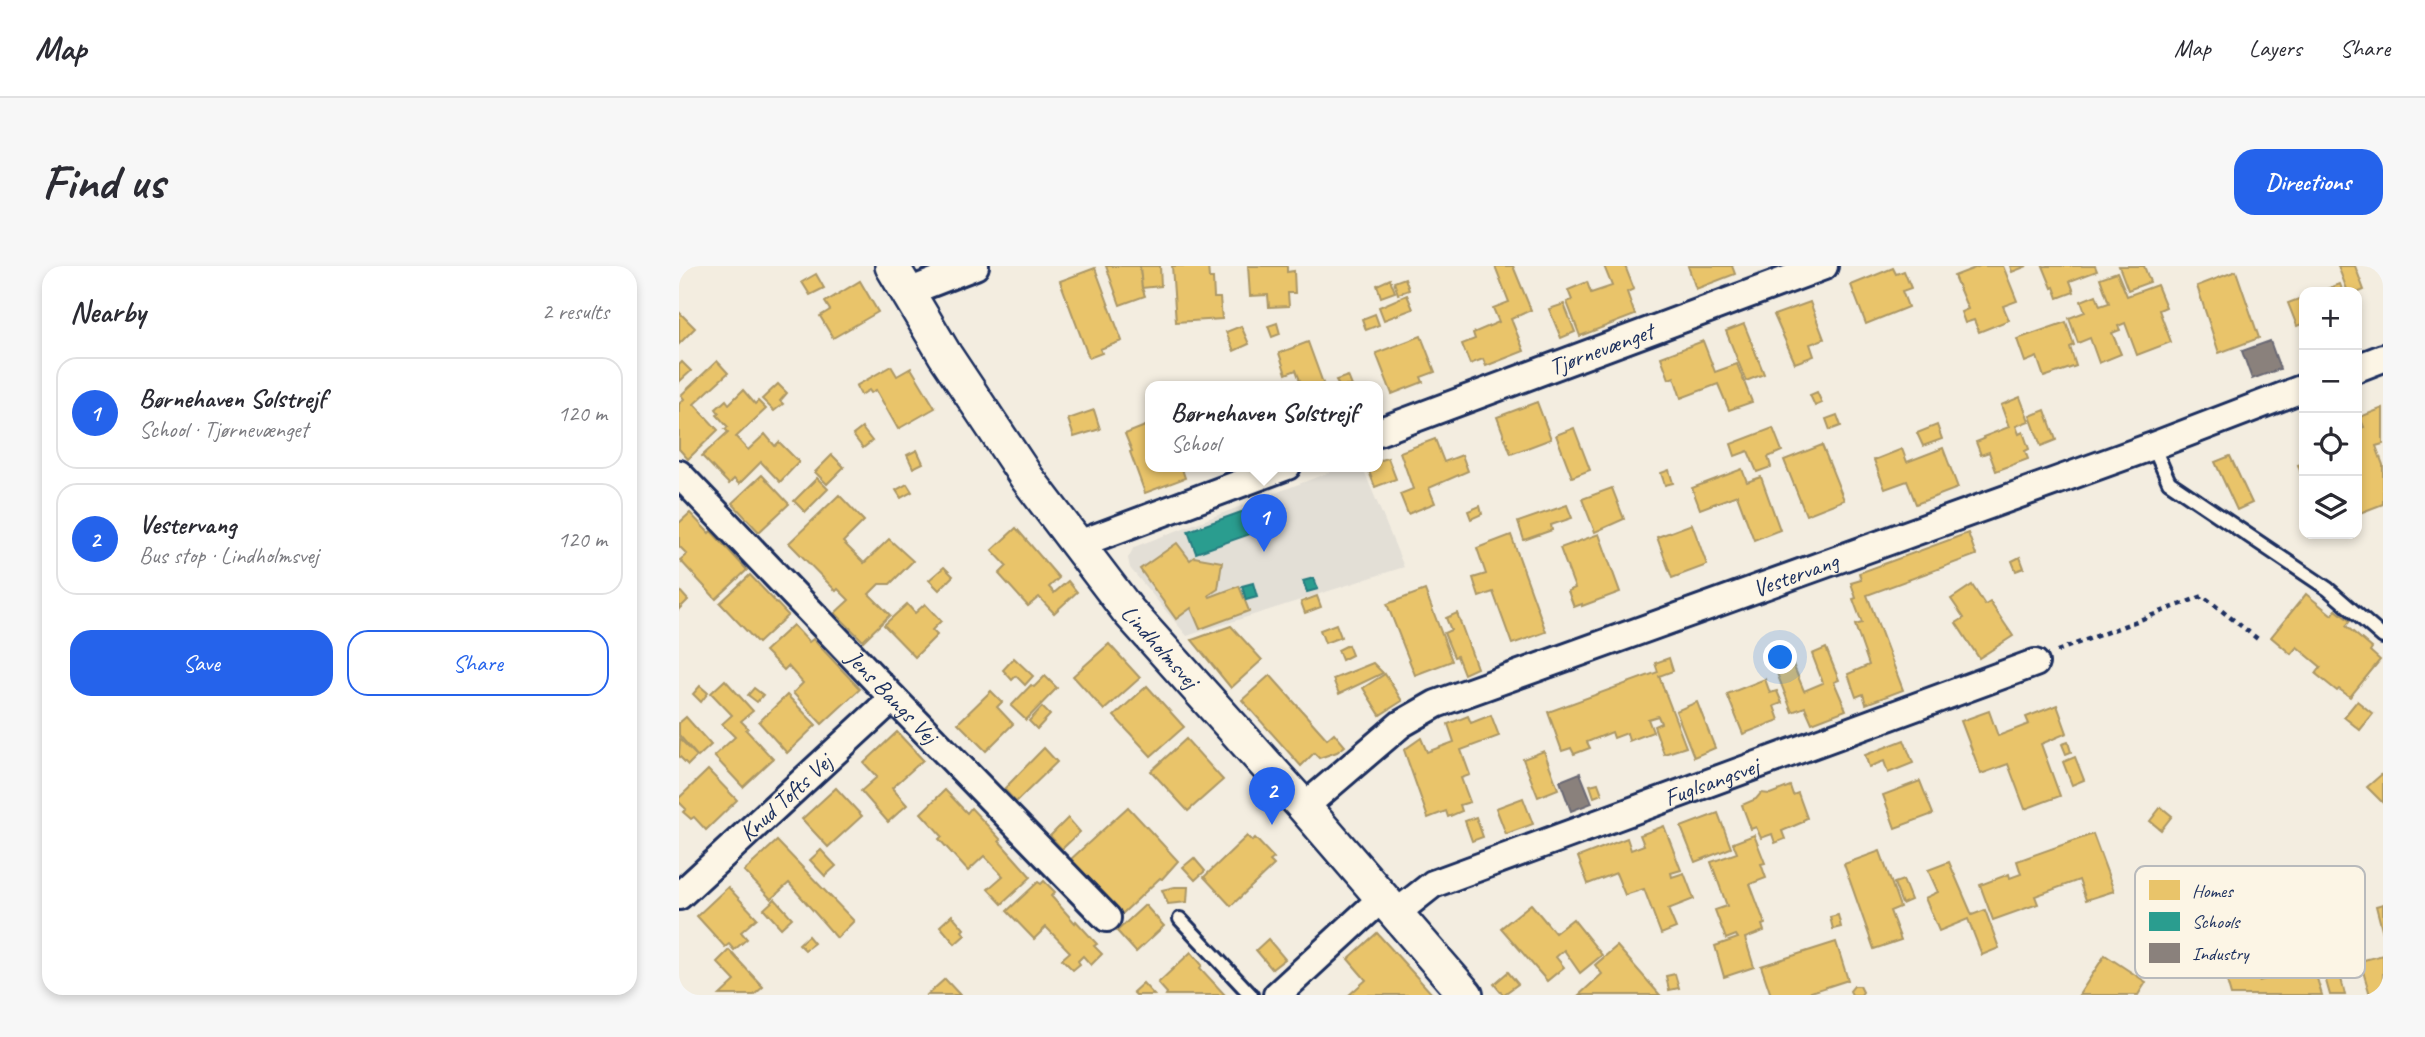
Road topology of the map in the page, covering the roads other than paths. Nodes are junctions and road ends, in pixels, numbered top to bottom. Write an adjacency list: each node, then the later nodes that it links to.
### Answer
1 (975, 266): 3 (street)
2 (1824, 266): 7 (street, Tjørnevænget)
3 (900, 279): 11 (street, Lindholmsvej)
4 (2383, 358): 5 (street)
5 (2362, 366)
6 (2299, 390): 8 (street, Vestervang)
7 (1383, 430)
8 (2153, 446): 12 (lane); 15 (street, Vestervang)
9 (1270, 472): 11 (street)
10 (679, 474): 14 (street, Jens Bangs Vej)
11 (1076, 545): 15 (street, Lindholmsvej)
12 (2383, 637)
13 (2035, 663): 17 (street, Fuglsangsvej)
14 (893, 698): 16 (street, Knud Tofts Vej); 18 (street, Jens Bangs Vej)
15 (1304, 807): 17 (street, Lindholmsvej)
16 (679, 896)
17 (1389, 906): 21 (street, Fuglsangsvej); 22 (street, Lindholmsvej)
18 (1107, 918)
19 (1180, 919): 20 (lane)
20 (1251, 995)
21 (1277, 995)
22 (1466, 995)

